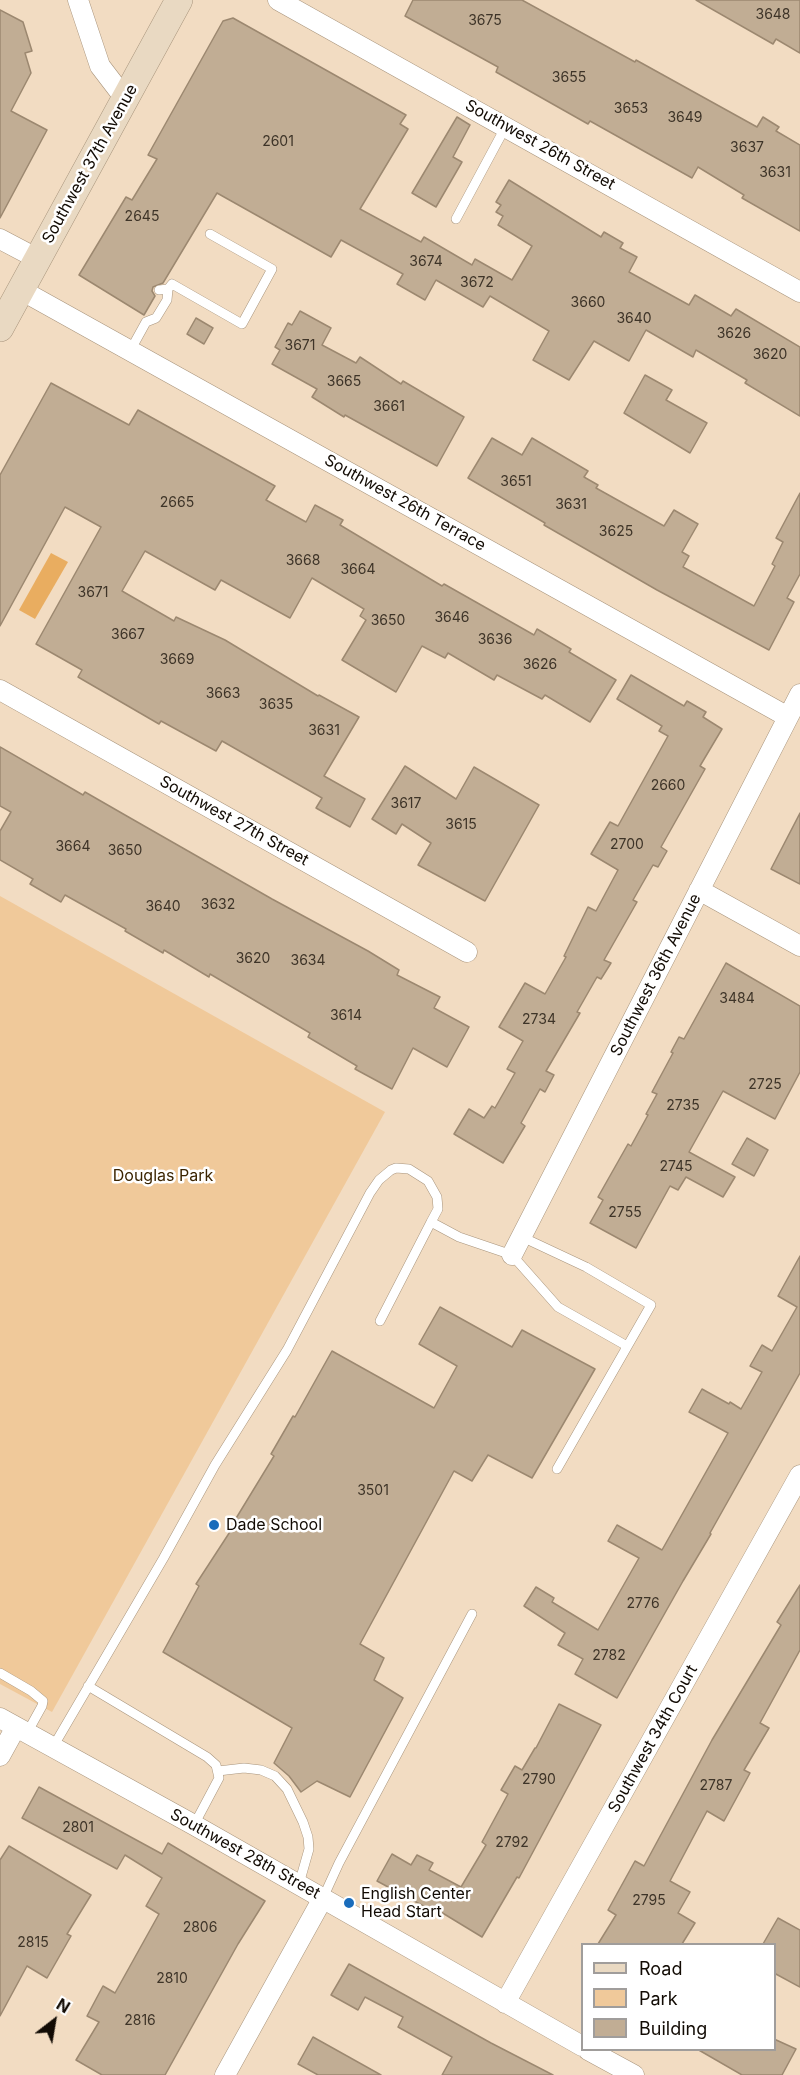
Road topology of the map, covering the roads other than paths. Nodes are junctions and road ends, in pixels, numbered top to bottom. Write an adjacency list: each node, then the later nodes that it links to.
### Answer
1 (78, 0): 4 (street)
2 (179, 0): 4 (main road, Southwest 37th Avenue)
3 (278, 0): 5 (street, Southwest 26th Street)
4 (126, 100): 9 (main road, Southwest 37th Avenue)
5 (506, 126): 6 (lane); 11 (street, Southwest 26th Street)
6 (456, 219)
7 (210, 234): 13 (lane)
8 (0, 239): 9 (street)
9 (38, 259): 10 (main road, Southwest 37th Avenue)
10 (21, 290): 12 (main road, Southwest 37th Avenue); 13 (street, Southwest 26th Terrace)
11 (800, 292)
12 (0, 328)
13 (130, 351): 16 (street, Southwest 26th Terrace)
14 (0, 690): 19 (street, Southwest 27th Street)
15 (800, 694): 16 (street, Southwest 36th Avenue)
16 (788, 717): 17 (street, Southwest 36th Avenue)
17 (699, 890): 18 (street); 21 (street, Southwest 36th Avenue)
18 (800, 946)
19 (467, 952)
20 (431, 1222): 22 (lane); 23 (lane); 29 (lane)
21 (522, 1237): 22 (street, Southwest 36th Avenue); 24 (lane)
22 (512, 1255): 24 (lane)
23 (380, 1321)
24 (627, 1346): 25 (lane)
25 (557, 1468)
26 (800, 1475): 37 (street, Southwest 34th Court)
27 (472, 1614): 36 (lane)
28 (0, 1673): 30 (lane)
29 (88, 1686): 31 (lane); 33 (lane)
30 (14, 1726): 31 (street, Southwest 28th Street); 32 (street)
31 (53, 1747): 34 (street, Southwest 28th Street)
32 (0, 1756)
33 (218, 1771): 34 (lane); 35 (lane)
34 (194, 1825): 35 (street, Southwest 28th Street)
35 (299, 1884): 36 (street, Southwest 28th Street)
36 (322, 1898): 37 (street, Southwest 28th Street); 40 (street)
37 (505, 2003): 38 (street, Southwest 28th Street)
38 (581, 2045)
39 (592, 2051): 41 (street)
40 (225, 2075)
41 (634, 2075)

